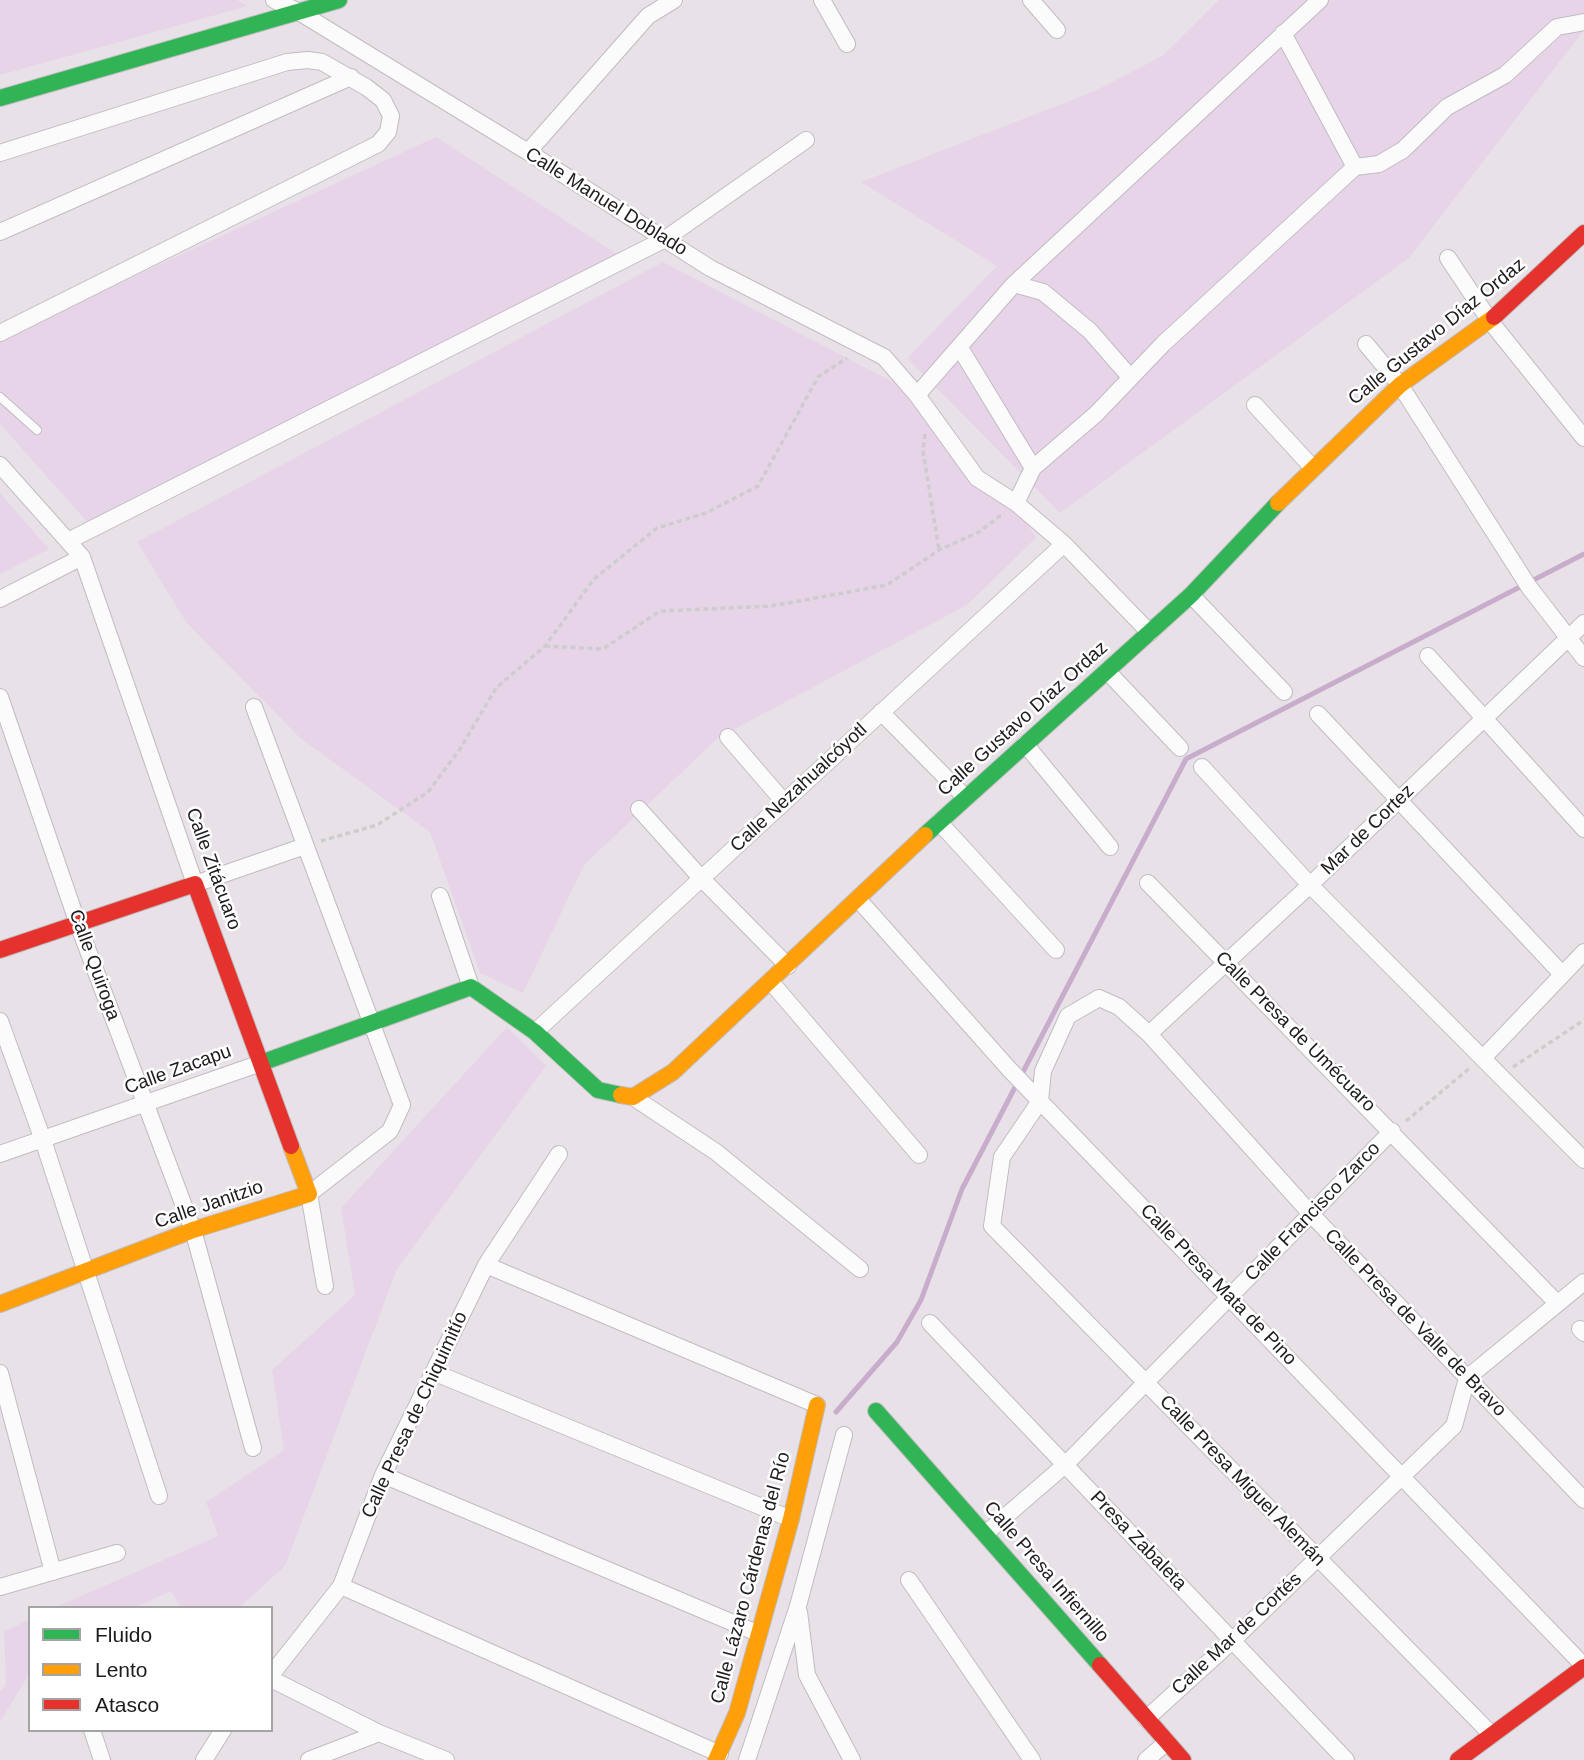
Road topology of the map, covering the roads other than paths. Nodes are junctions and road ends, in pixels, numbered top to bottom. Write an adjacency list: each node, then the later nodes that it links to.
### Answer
1 (274, 0): 7 (street, Calle Manuel Doblado)
2 (339, 0): 7 (street)
3 (674, 0): 17 (street)
4 (822, 0): 11 (street)
5 (1031, 0): 9 (street)
6 (1320, 0): 10 (street)
7 (299, 12): 12 (street, Calle Manuel Doblado); 15 (street)
8 (1584, 22): 19 (street)
9 (1057, 30)
10 (1283, 33): 19 (street); 24 (street)
11 (847, 44)
12 (387, 66): 14 (street); 17 (street, Calle Manuel Doblado)
13 (351, 77): 14 (street); 18 (street); 20 (street)
14 (366, 87): 26 (street)
15 (0, 98)
16 (806, 140): 21 (street)
17 (528, 152): 21 (street, Calle Manuel Doblado)
18 (0, 153)
19 (1355, 167): 29 (street)
20 (0, 232)
21 (665, 239): 31 (street, Calle Manuel Doblado); 40 (street)
22 (1581, 242): 25 (street, Calle Gustavo Díaz Ordaz)
23 (1448, 258): 25 (street)
24 (1014, 285): 28 (street); 29 (street)
25 (1490, 321): 30 (street, Calle Gustavo Díaz Ordaz); 35 (street)
26 (0, 333)
27 (1366, 344): 30 (street)
28 (960, 348): 31 (street); 38 (street)
29 (1130, 377): 38 (street)
30 (1399, 385): 37 (street, Calle Gustavo Díaz Ordaz); 47 (street)
31 (916, 395): 39 (street, Calle Manuel Doblado)
32 (0, 397): 34 (lane)
33 (1255, 405): 37 (street)
34 (37, 430)
35 (1584, 438)
36 (0, 466): 40 (street)
37 (1312, 467): 43 (street, Calle Gustavo Díaz Ordaz)
38 (1033, 468): 39 (street)
39 (1016, 503): 41 (street, Calle Manuel Doblado)
40 (70, 540): 42 (street)
41 (1064, 544): 46 (street, Calle Manuel Doblado); 54 (street, Calle Nezahualcóyotl)
42 (82, 557): 44 (street); 71 (street, Calle Zitácuaro)
43 (1191, 595): 46 (street, Calle Gustavo Díaz Ordaz); 51 (street)
44 (0, 599)
45 (1584, 623): 47 (street, Mar de Cortez)
46 (1150, 633): 50 (street, Calle Gustavo Díaz Ordaz)
47 (1568, 640): 49 (street); 56 (street, Mar de Cortez)
48 (1428, 656): 56 (street)
49 (1584, 658)
50 (1107, 671): 58 (street, Calle Gustavo Díaz Ordaz); 59 (street)
51 (1283, 692)
52 (0, 697): 75 (street, Calle Quiroga)
53 (254, 707): 67 (street)
54 (881, 712): 61 (street); 63 (street, Calle Nezahualcóyotl)
55 (1318, 714): 62 (street)
56 (1483, 721): 62 (street, Mar de Cortez); 66 (street)
57 (728, 737): 63 (street)
58 (1025, 744): 61 (street, Calle Gustavo Díaz Ordaz); 68 (street)
59 (1180, 748)
60 (1202, 767): 72 (street)
61 (966, 798): 65 (street, Calle Gustavo Díaz Ordaz)
62 (1399, 800): 72 (street, Mar de Cortez); 81 (street)
63 (784, 802): 69 (street, Calle Nezahualcóyotl)
64 (639, 809): 69 (street)
65 (939, 822): 74 (street, Calle Gustavo Díaz Ordaz); 77 (street)
66 (1584, 829)
67 (305, 846): 71 (street); 85 (street)
68 (1110, 848)
69 (701, 878): 80 (street); 86 (street, Calle Nezahualcóyotl)
70 (1148, 883): 79 (street, Calle Presa de Umécuaro)
71 (195, 884): 75 (street); 89 (street, Calle Zitácuaro)
72 (1310, 885): 79 (street, Mar de Cortez); 88 (street)
73 (439, 896): 83 (street)
74 (858, 900): 80 (street, Calle Gustavo Díaz Ordaz); 91 (street, Calle Presa Mata de Pino)
75 (78, 924): 76 (street); 92 (street, Calle Quiroga)
76 (0, 950)
77 (1055, 950)
78 (1584, 952): 81 (street)
79 (1226, 963): 87 (street, Mar de Cortez); 93 (street, Calle Presa de Umécuaro)
80 (788, 966): 82 (street, Calle Gustavo Díaz Ordaz)
81 (1561, 973): 88 (street)
82 (771, 982): 90 (street, Calle Gustavo Díaz Ordaz); 97 (street)
83 (471, 987): 85 (street, Calle Zacapu); 86 (street)
84 (0, 1021): 94 (street)
85 (369, 1023): 89 (street, Calle Zacapu); 99 (street, Calle Janitzio)
86 (536, 1032): 90 (street)
87 (1149, 1034): 91 (street, Calle Presa de Valle de Bravo); 100 (street, Calle Presa de Valle de Bravo)
88 (1483, 1058): 98 (street)
89 (261, 1063): 92 (street, Calle Zacapu); 99 (street, Calle Zitácuaro)
90 (633, 1097): 103 (street)
91 (1040, 1101): 107 (street, Calle Presa Mata de Pino); 114 (street, Calle Presa Miguel Alemán)
92 (145, 1104): 94 (street, Calle Zacapu); 101 (street, Calle Quiroga)
93 (1392, 1131): 100 (street, Calle Francisco Zarco); 108 (street, Calle Presa de Umécuaro)
94 (43, 1140): 95 (street, Calle Zacapu); 104 (street)
95 (0, 1154)
96 (559, 1154): 102 (street, Calle Presa de Chiquimitío)
97 (919, 1155)
98 (1584, 1160)
99 (309, 1194): 101 (street, Calle Janitzio); 106 (street)
100 (1311, 1214): 107 (street, Calle Francisco Zarco); 113 (street, Calle Presa de Valle de Bravo)
101 (193, 1230): 104 (street, Calle Janitzio); 117 (street, Calle Quiroga)
102 (486, 1265): 111 (street, Calle Presa de Chiquimitío); 123 (street, Calle Lázaro Cárdenas del Río)
103 (860, 1269)
104 (87, 1271): 109 (street, Calle Janitzio); 121 (street)
105 (1584, 1282): 108 (street)
106 (325, 1286)
107 (1230, 1297): 114 (street, Calle Francisco Zarco); 120 (street, Calle Presa Mata de Pino)
108 (1557, 1303): 113 (street)
109 (0, 1304)
110 (930, 1323): 118 (street, Presa Zabaleta)
111 (433, 1372): 119 (street, Calle Presa de Chiquimitío); 123 (street)
112 (0, 1373): 127 (street)
113 (1467, 1378): 120 (street, Calle Mar de Cortés); 122 (street, Calle Presa de Valle de Bravo)
114 (1145, 1383): 118 (street, Calle Francisco Zarco); 126 (street, Calle Presa Miguel Alemán)
115 (876, 1411): 124 (street, Calle Presa Infiernillo)
116 (844, 1435): 131 (street)
117 (253, 1448)
118 (1065, 1465): 124 (street, Calle Francisco Zarco); 133 (street, Presa Zabaleta)
119 (383, 1475): 129 (street, Calle Presa de Chiquimitío); 132 (street)
120 (1402, 1476): 126 (street, Calle Mar de Cortés); 134 (street, Calle Presa Mata de Pino)
121 (159, 1496)
122 (1584, 1500)
123 (790, 1519): 132 (street, Calle Lázaro Cárdenas del Río)
124 (985, 1534): 137 (street, Calle Presa Infiernillo)
125 (117, 1553): 127 (street)
126 (1318, 1558): 133 (street, Calle Mar de Cortés); 141 (street, Calle Presa Miguel Alemán)
127 (54, 1572): 130 (street)
128 (909, 1580): 150 (street)
129 (341, 1586): 135 (street, Calle Presa de Chiquimitío); 143 (street)
130 (0, 1587)
131 (798, 1606): 148 (street); 149 (street)
132 (757, 1633): 143 (street, Calle Lázaro Cárdenas del Río)
133 (1232, 1641): 137 (street, Calle Mar de Cortés); 153 (street, Presa Zabaleta)
134 (1584, 1666): 141 (street)
135 (273, 1674)
136 (273, 1678): 140 (street)
137 (1146, 1719): 142 (street, Calle Presa Infiernillo)
138 (93, 1732): 144 (street)
139 (222, 1732): 145 (street)
140 (379, 1733): 146 (street); 147 (street)
141 (1492, 1735): 154 (street)
142 (1167, 1742): 151 (street); 152 (street, Calle Presa Infiernillo)
143 (718, 1757)
144 (102, 1760)
145 (204, 1760)
146 (309, 1760)
147 (446, 1760)
148 (747, 1760)
149 (852, 1760)
150 (1032, 1760)
151 (1146, 1760)
152 (1184, 1760)
153 (1346, 1760)
154 (1458, 1760)

